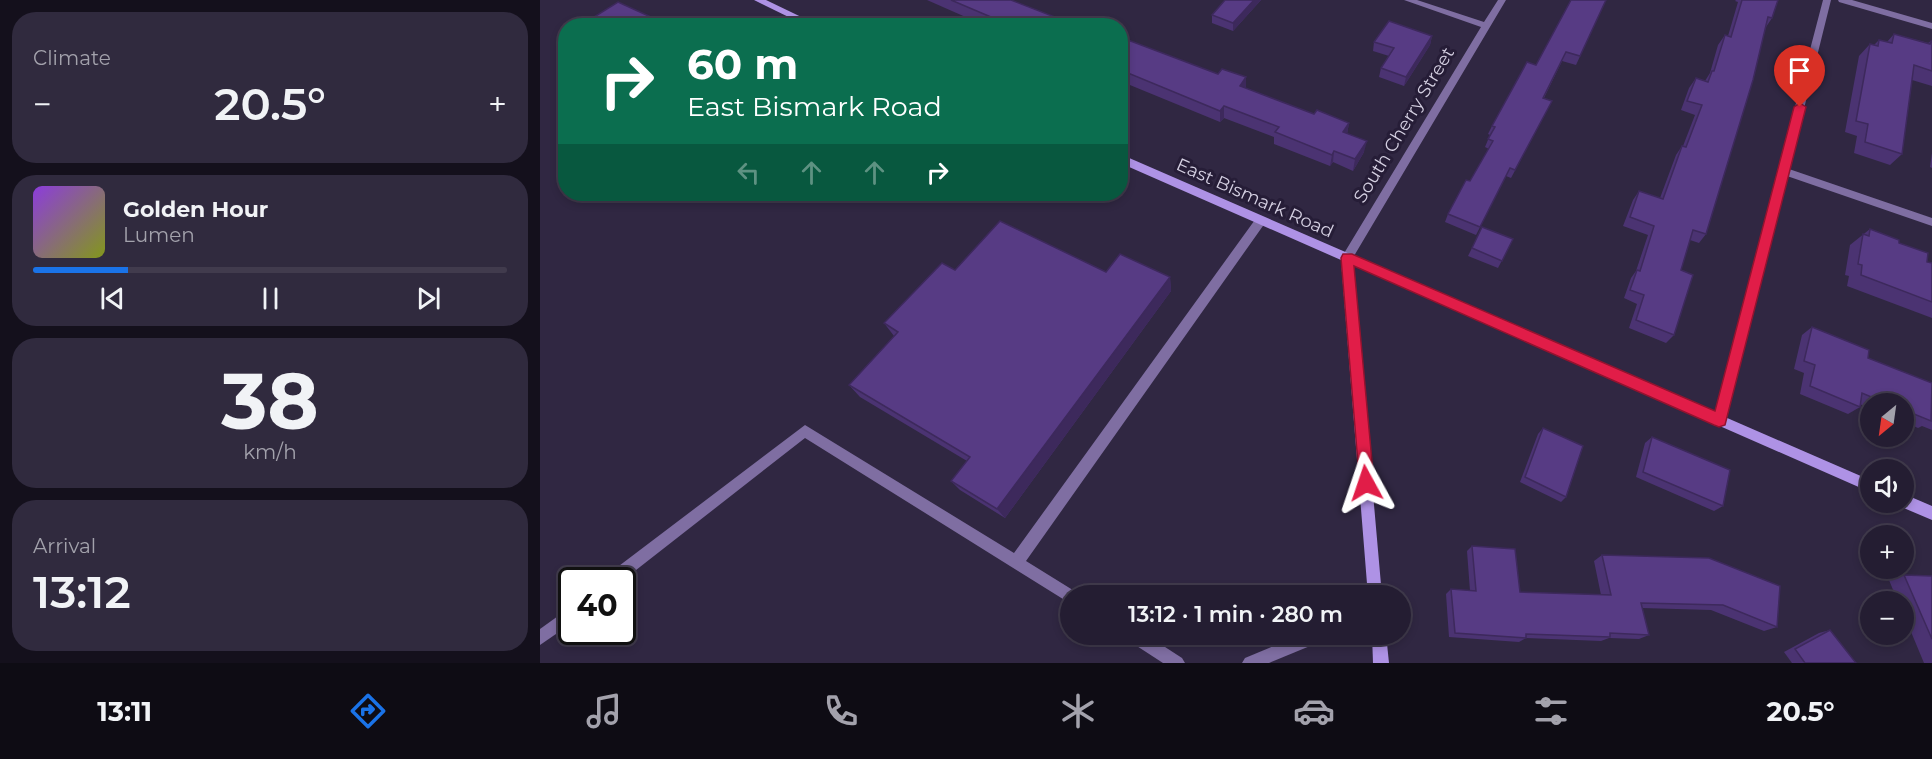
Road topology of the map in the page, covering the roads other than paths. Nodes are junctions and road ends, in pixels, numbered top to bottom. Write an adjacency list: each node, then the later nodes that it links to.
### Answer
1 (758, 0): 6 (street)
2 (1408, 0): 7 (street)
3 (1502, 0): 7 (street, South Cherry Street)
4 (1827, 0): 10 (street)
5 (1842, 0): 8 (street)
6 (798, 18)
7 (1486, 26): 13 (street, South Cherry Street)
8 (1932, 26)
9 (1128, 162): 11 (street, East Bismark Road)
10 (1784, 171): 12 (street); 14 (street)
11 (1261, 220): 13 (street, East Bismark Road); 18 (street)
12 (1932, 222)
13 (1347, 258): 14 (street, East Bismark Road); 20 (street)
14 (1719, 420): 15 (street, East Bismark Road)
15 (1860, 482)
16 (1914, 505): 17 (street)
17 (1932, 513)
18 (1016, 562): 19 (street); 21 (street)
19 (629, 567)
20 (1374, 585)
21 (1060, 590)
22 (558, 624): 23 (street)
23 (540, 638)
24 (1148, 645): 27 (street)
25 (1295, 645): 28 (street)
26 (1379, 645): 29 (street)
27 (1177, 663)
28 (1250, 663)
29 (1381, 663)

